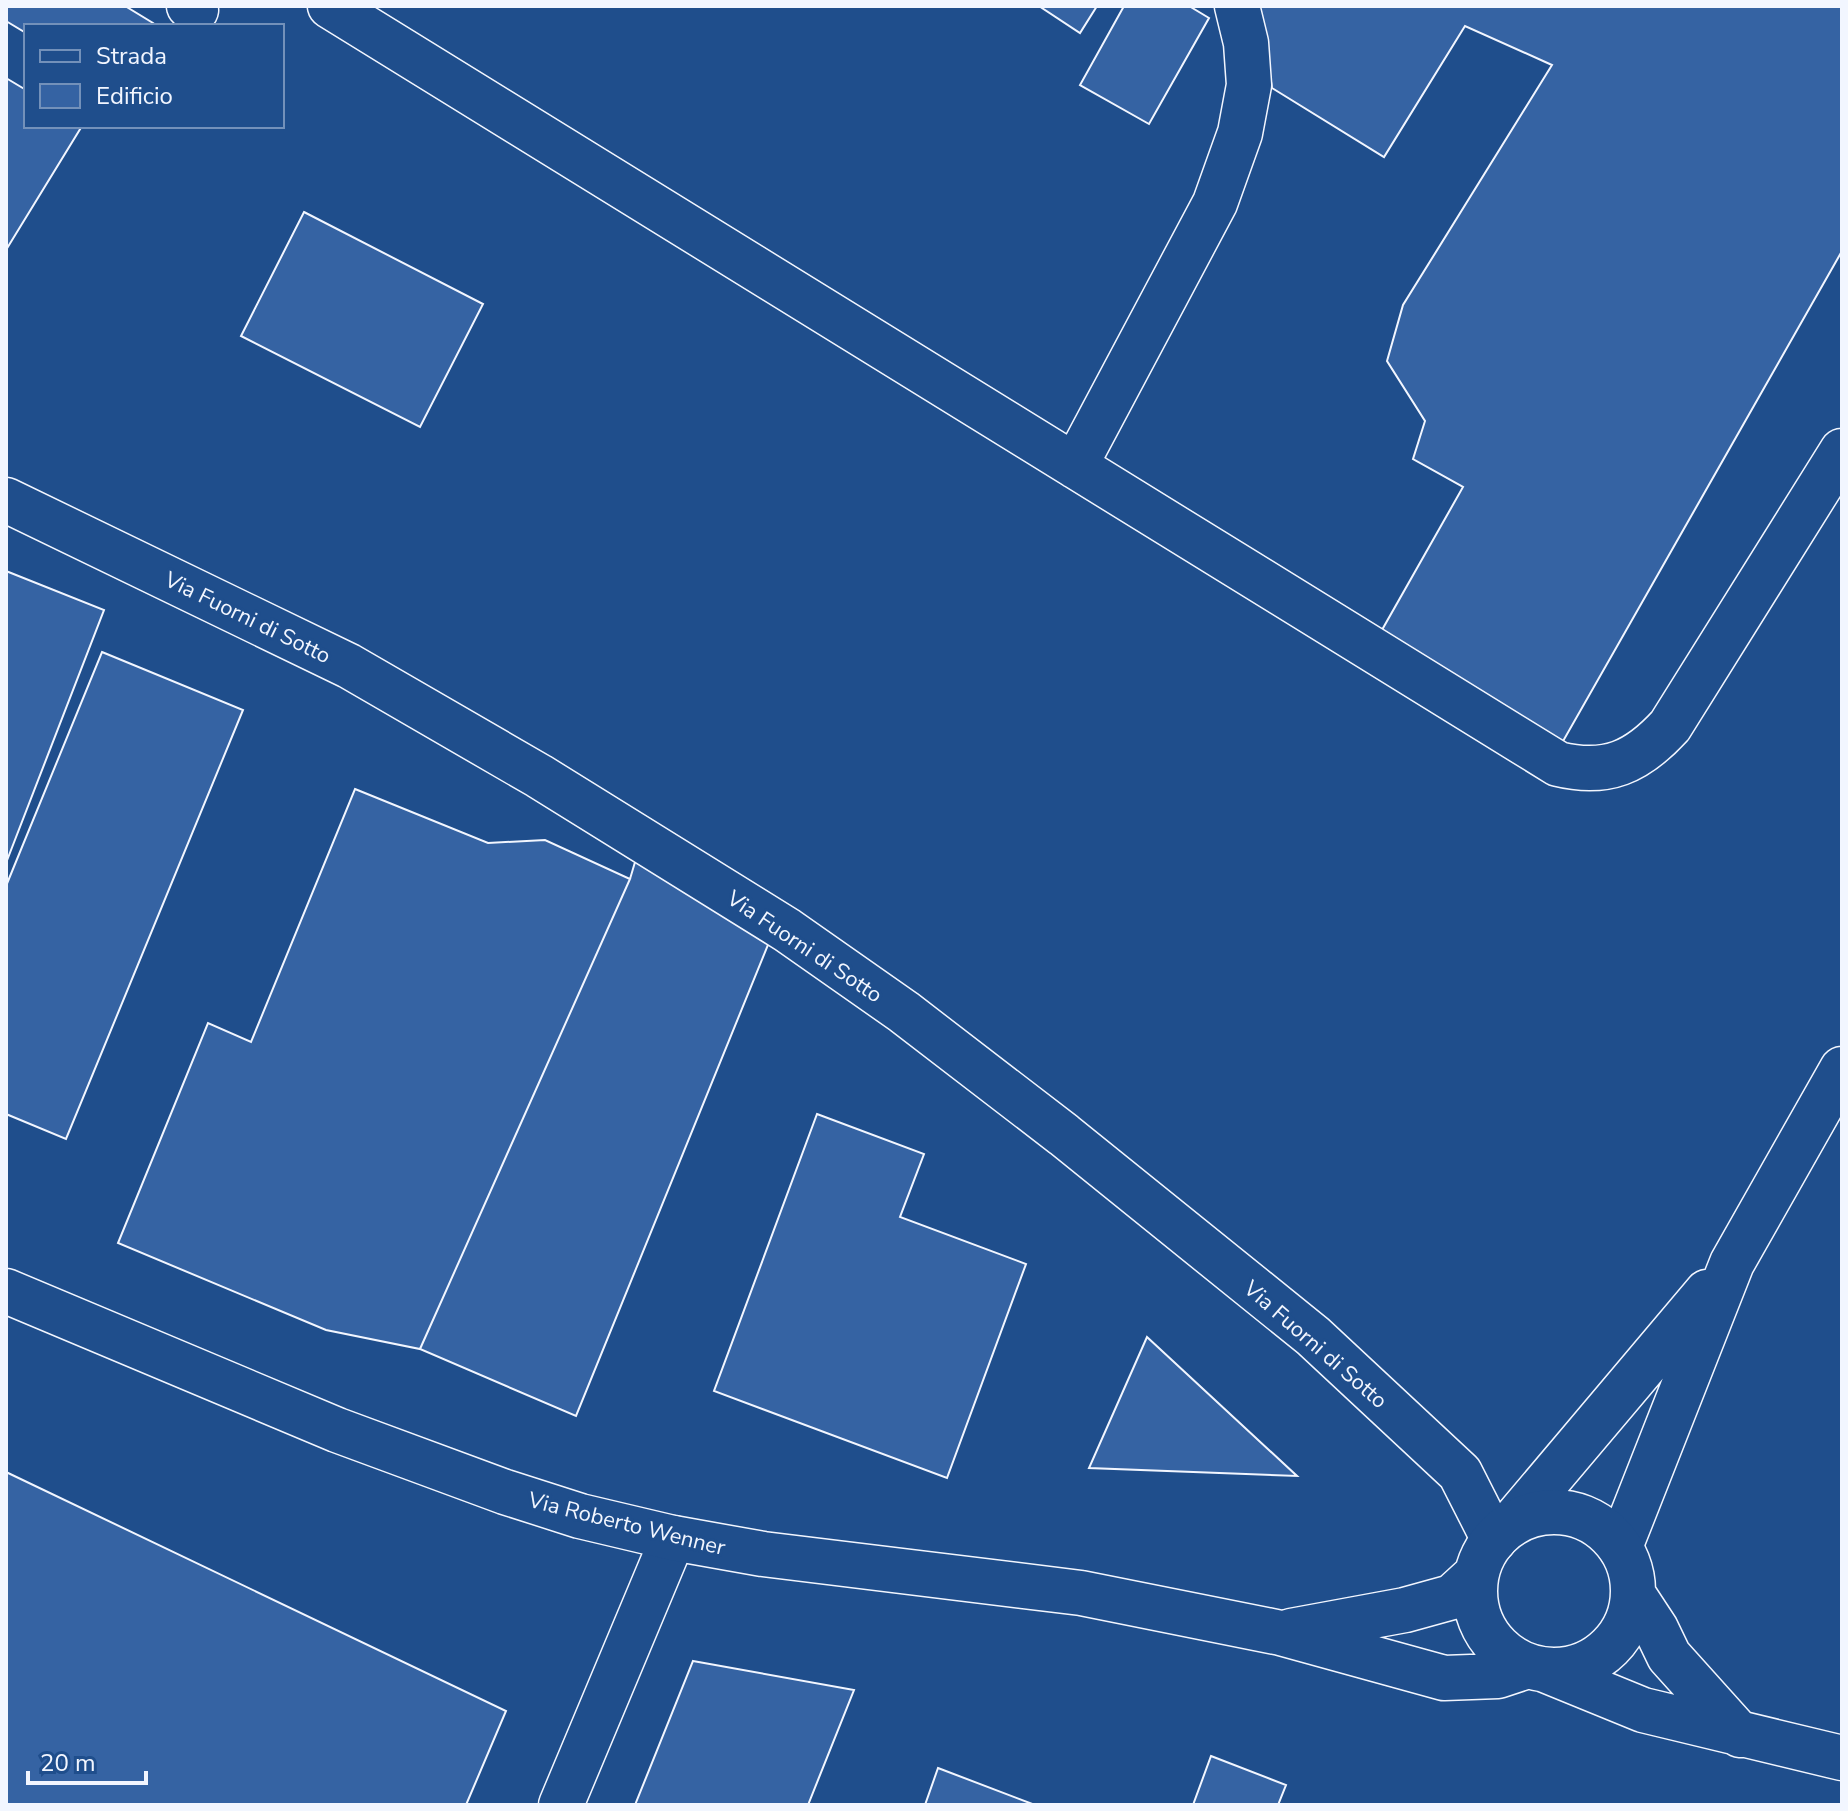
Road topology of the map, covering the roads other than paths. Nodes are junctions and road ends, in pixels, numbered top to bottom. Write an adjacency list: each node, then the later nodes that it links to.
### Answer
1 (330, 6): 4 (street)
2 (1237, 6): 4 (street)
3 (1842, 451): 4 (street)
4 (1075, 466)
5 (6, 500): 10 (street, Via Fuorni di Sotto)
6 (1842, 1069): 7 (street)
7 (1732, 1263): 10 (street); 11 (street)
8 (6, 1291): 9 (street, Via Roberto Wenner)
9 (673, 1538): 13 (street, Via Roberto Wenner); 18 (street)
10 (1494, 1546): 11 (street); 13 (street, Via Roberto Wenner); 14 (street)
11 (1620, 1547): 12 (street)
12 (1633, 1594): 14 (street); 15 (street)
13 (1281, 1633): 14 (street, Via Roberto Wenner)
14 (1536, 1668): 15 (street)
15 (1740, 1735): 16 (street)
16 (1825, 1754): 17 (street)
17 (1842, 1784)
18 (561, 1805)

